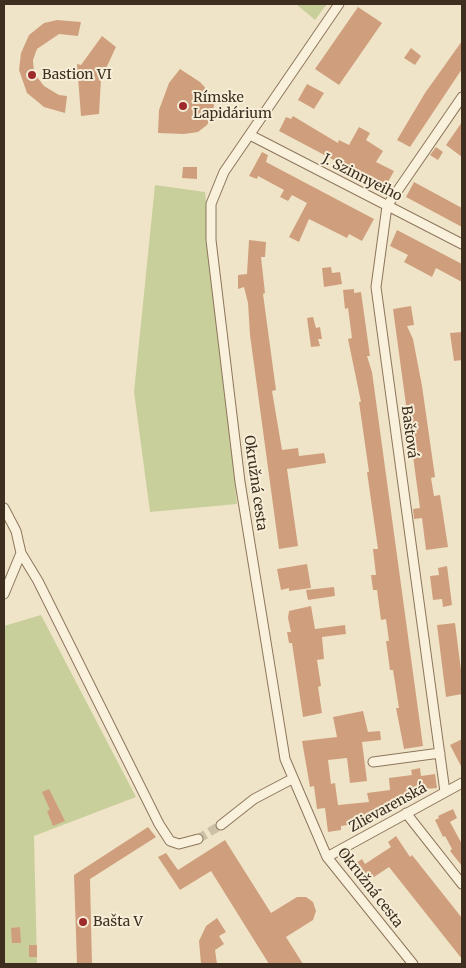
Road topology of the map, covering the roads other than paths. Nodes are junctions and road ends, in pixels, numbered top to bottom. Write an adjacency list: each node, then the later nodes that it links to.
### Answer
1 (339, 4): 3 (street, Okružná cesta)
2 (462, 98): 4 (street, Baštová)
3 (250, 135): 4 (street, J. Szinnyeiho); 11 (street, Okružná cesta)
4 (387, 206): 5 (street, J. Szinnyeiho); 9 (street, Baštová)
5 (462, 244)
6 (4, 508): 7 (street)
7 (21, 553): 8 (street); 16 (street)
8 (4, 594)
9 (440, 753): 10 (street); 13 (street, Baštová)
10 (373, 762)
11 (292, 779): 15 (street); 17 (street, Okružná cesta)
12 (462, 783): 13 (street, Zlievarenská)
13 (445, 792): 14 (street, Zlievarenská)
14 (406, 813): 17 (street, Zlievarenská); 18 (street)
15 (221, 825)
16 (198, 839)
17 (327, 857): 19 (street, Okružná cesta)
18 (462, 884)
19 (413, 964)

